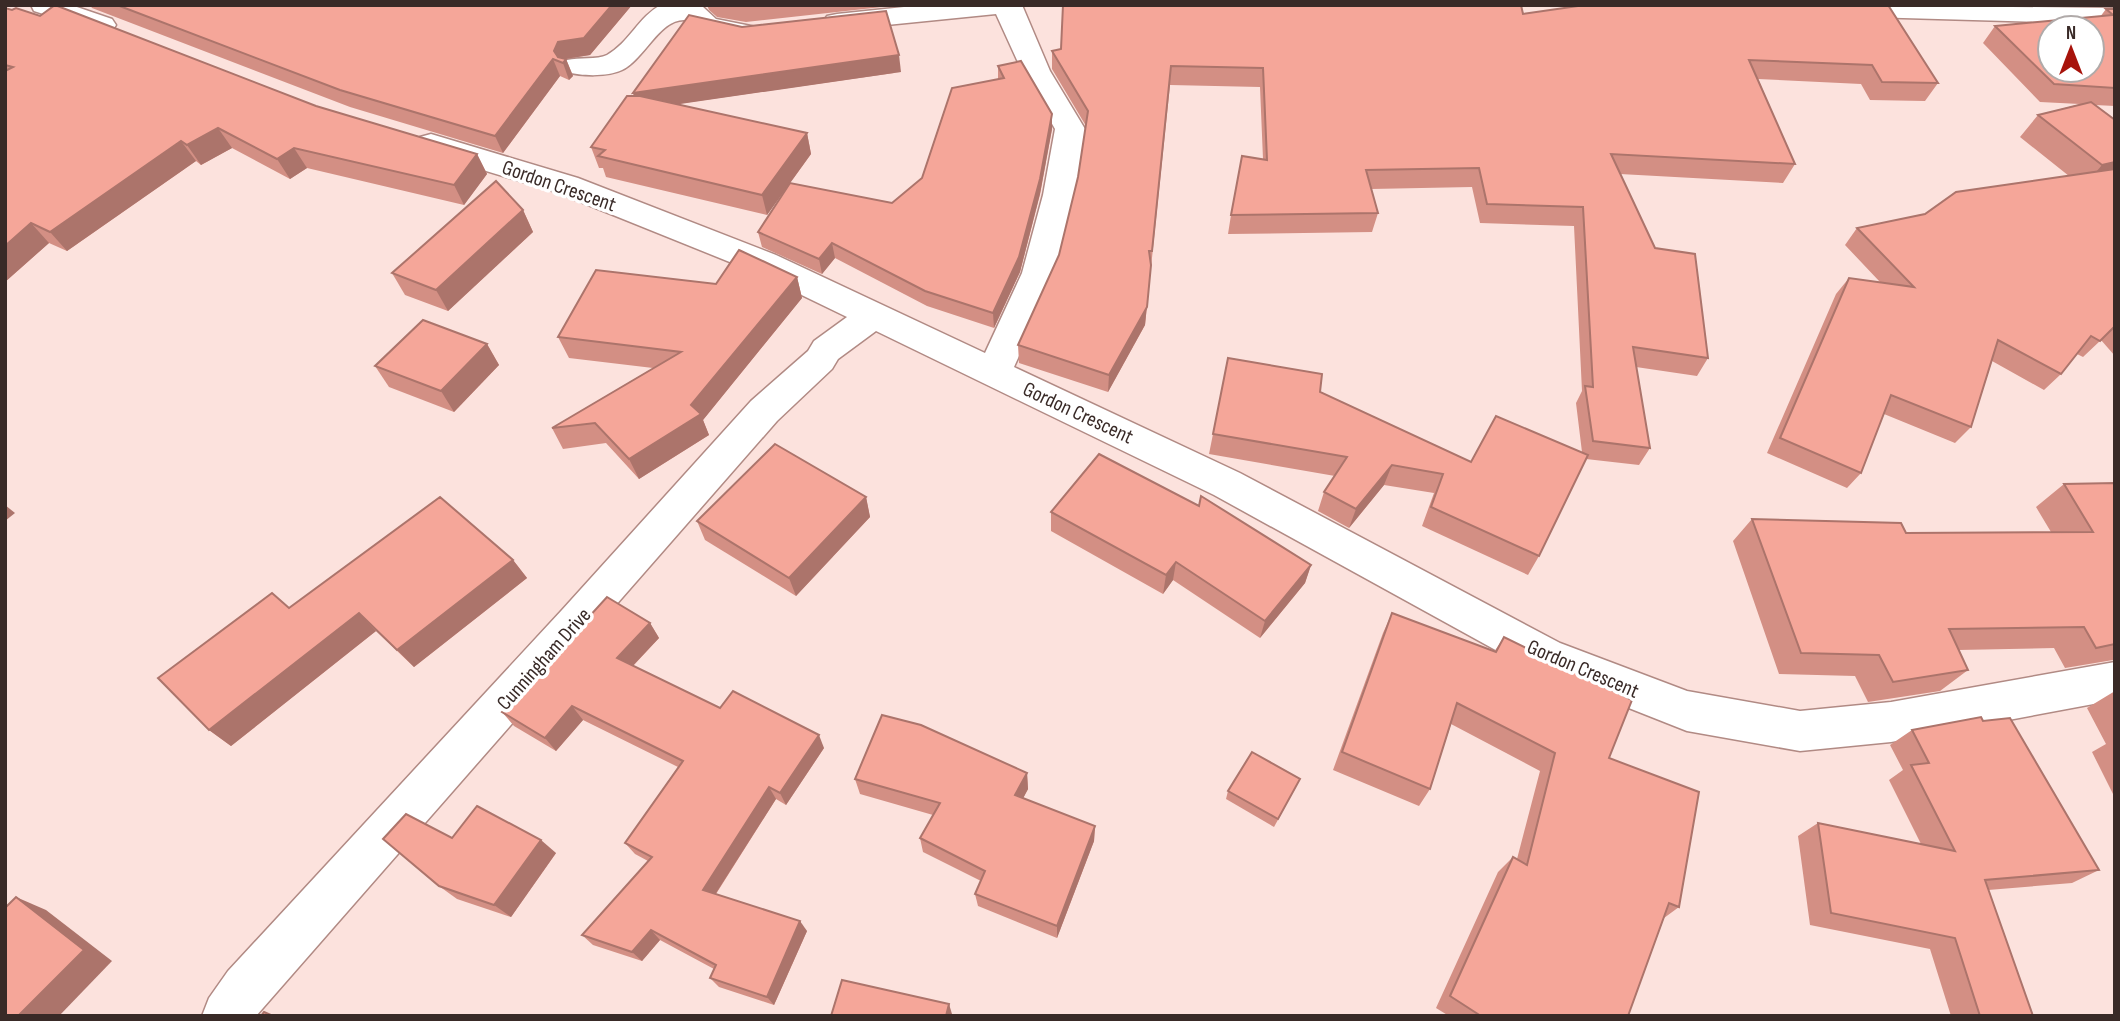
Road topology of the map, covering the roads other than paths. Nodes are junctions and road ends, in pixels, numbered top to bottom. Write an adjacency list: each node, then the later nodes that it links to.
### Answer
1 (1008, 5): 5 (street); 11 (street)
2 (1846, 5): 4 (street)
3 (58, 7): 7 (street)
4 (2115, 16)
5 (813, 25)
6 (773, 30): 8 (street)
7 (135, 38)
8 (577, 66)
9 (402, 135): 10 (street, Gordon Crescent)
10 (873, 316): 11 (street, Gordon Crescent); 13 (street, Cunningham Drive)
11 (993, 373): 12 (street, Gordon Crescent)
12 (2115, 681)
13 (227, 1016)

